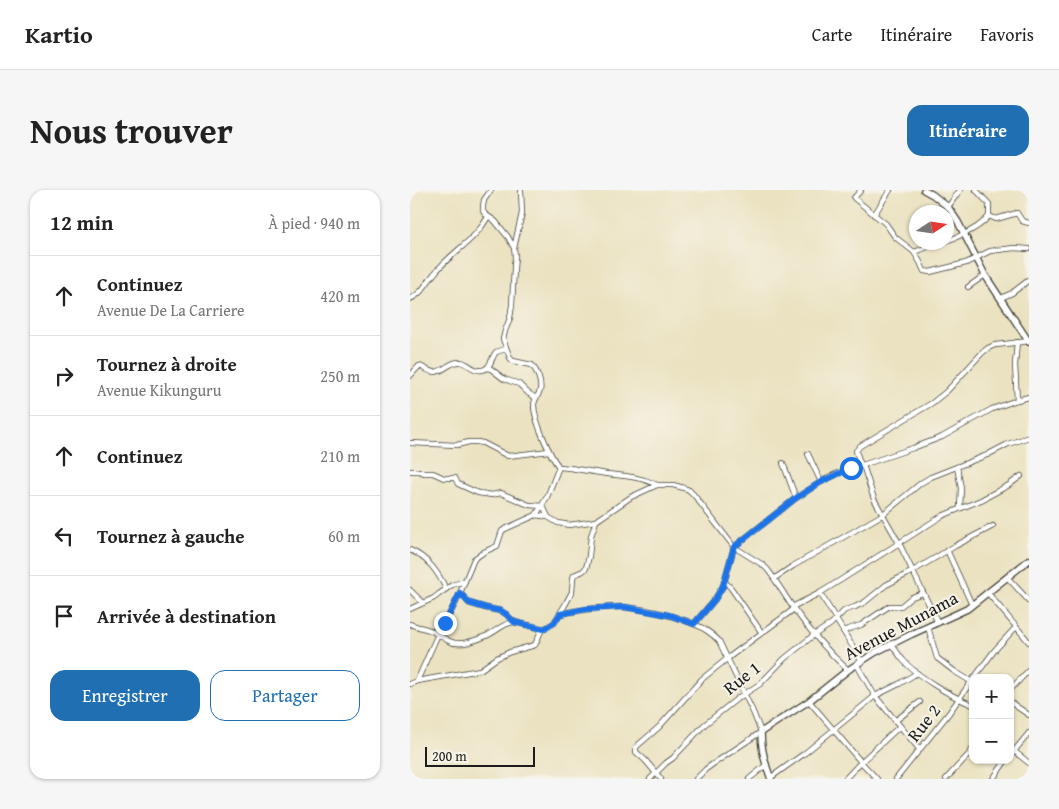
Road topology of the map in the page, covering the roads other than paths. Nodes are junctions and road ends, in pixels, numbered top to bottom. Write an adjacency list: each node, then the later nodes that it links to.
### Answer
1 (491, 190): 12 (street)
2 (521, 190): 17 (street)
3 (860, 190): 10 (street)
4 (890, 190): 10 (street)
5 (924, 190): 8 (street)
6 (960, 190): 9 (street)
7 (976, 190): 11 (street)
8 (946, 205)
9 (949, 205)
10 (874, 215): 20 (street)
11 (989, 216): 14 (street); 15 (street)
12 (488, 217): 17 (street); 26 (street)
13 (954, 217): 15 (street)
14 (1029, 223)
15 (964, 234): 16 (street); 21 (street)
16 (954, 238)
17 (514, 248): 31 (street)
18 (1029, 249): 21 (street)
19 (919, 250): 20 (street)
20 (914, 252): 21 (street)
21 (977, 259): 22 (street)
22 (985, 275): 24 (street); 25 (street)
23 (1029, 280): 25 (street)
24 (968, 287)
25 (1001, 298): 27 (street)
26 (410, 299)
27 (1022, 332): 28 (street); 30 (street)
28 (1029, 332)
29 (1017, 342): 30 (street); 36 (street); 42 (street)
30 (1029, 342)
31 (506, 349): 32 (street); 35 (street)
32 (487, 368): 33 (street); 35 (street)
33 (410, 376)
34 (1029, 397): 36 (street)
35 (536, 398): 39 (street)
36 (1017, 400): 42 (street)
37 (1029, 437): 44 (street)
38 (410, 443): 39 (street)
39 (549, 451): 43 (street)
40 (808, 454): 47 (street)
41 (783, 464): 49 (street)
42 (862, 465): 47 (street); 53 (street)
43 (560, 466): 48 (street); 50 (street)
44 (957, 467): 51 (street); 53 (street)
45 (410, 471): 50 (street)
46 (1021, 476): 51 (street)
47 (821, 482): 49 (street)
48 (657, 485): 55 (street); 58 (street)
49 (796, 498): 58 (street)
50 (543, 506): 52 (street); 54 (street)
51 (960, 508): 57 (street)
52 (536, 515): 54 (street); 65 (street)
53 (882, 515): 57 (street); 64 (street)
54 (548, 517): 55 (street)
55 (596, 521): 78 (street)
56 (994, 526): 60 (street, Rue 1)
57 (899, 543): 62 (street); 71 (street)
58 (734, 547): 64 (street); 66 (street)
59 (410, 550): 67 (street)
60 (947, 550): 62 (street, Rue 1); 75 (street)
61 (1029, 560): 63 (street, Avenue Munama)
62 (913, 571): 72 (street); 79 (street, Rue 1)
63 (1007, 577): 69 (street, Avenue Munama); 73 (street)
64 (775, 578): 76 (street)
65 (464, 581): 67 (street); 70 (street)
66 (725, 582): 83 (street); 88 (street)
67 (446, 589): 74 (street)
68 (410, 590): 74 (street)
69 (987, 592): 75 (street, Avenue Munama); 85 (street)
70 (460, 593): 80 (street); 89 (street)
71 (820, 593): 76 (street); 79 (street)
72 (923, 593): 81 (street); 87 (street)
73 (1029, 602)
74 (423, 603): 77 (street)
75 (972, 605): 81 (street, Avenue Munama)
76 (793, 608): 88 (street); 90 (street)
77 (410, 609)
78 (560, 614): 83 (street); 86 (street)
79 (836, 619): 87 (street); 90 (street, Rue 1)
80 (514, 622): 86 (street); 89 (street)
81 (938, 623): 84 (street, Avenue Munama)
82 (410, 624): 89 (street)
83 (694, 624): 93 (street)
84 (928, 627): 92 (street, Avenue Munama); 99 (street)
85 (1016, 627): 91 (street); 98 (street, Rue 2)
86 (544, 629): 100 (street)
87 (843, 631): 94 (street)
88 (762, 633): 93 (street)
89 (438, 634): 100 (street)
90 (814, 635): 95 (street); 104 (street, Rue 1)
91 (1029, 642)
92 (892, 644): 94 (street, Avenue Munama); 97 (street)
93 (728, 658): 104 (street); 125 (street)
94 (859, 664): 95 (street, Avenue Munama); 105 (street)
95 (848, 670): 107 (street, Avenue Munama)
96 (1029, 670): 103 (street)
97 (917, 673): 105 (street); 106 (street)
98 (977, 674)
99 (969, 678)
100 (417, 681): 101 (street)
101 (410, 684)
102 (969, 685): 106 (street, Rue 2)
103 (1014, 686)
104 (745, 694): 115 (street); 125 (street, Rue 1)
105 (875, 696): 112 (street); 114 (street)
106 (959, 700): 109 (street); 117 (street, Rue 2)
107 (809, 701): 114 (street); 115 (street, Avenue Munama)
108 (920, 702): 112 (street)
109 (969, 704)
110 (1014, 705): 111 (street)
111 (1029, 715)
112 (895, 721): 113 (street)
113 (900, 726): 117 (street); 121 (street, Rue 2)
114 (833, 730): 121 (street); 130 (street)
115 (761, 732): 124 (street); 128 (street)
116 (1029, 733): 118 (street)
117 (920, 750): 133 (street, Rue 2)
118 (1014, 751)
119 (969, 754): 134 (street)
120 (1014, 754): 122 (street)
121 (861, 762): 131 (street, Rue 2); 132 (street)
122 (1029, 763)
123 (1003, 764): 135 (street)
124 (766, 765): 129 (street); 130 (street)
125 (656, 773): 126 (street, Rue 1); 127 (street)
126 (650, 779)
127 (661, 779)
128 (696, 779)
129 (749, 779)
130 (770, 779)
131 (845, 779)
132 (877, 779)
133 (896, 779)
134 (946, 779)
135 (993, 779)

